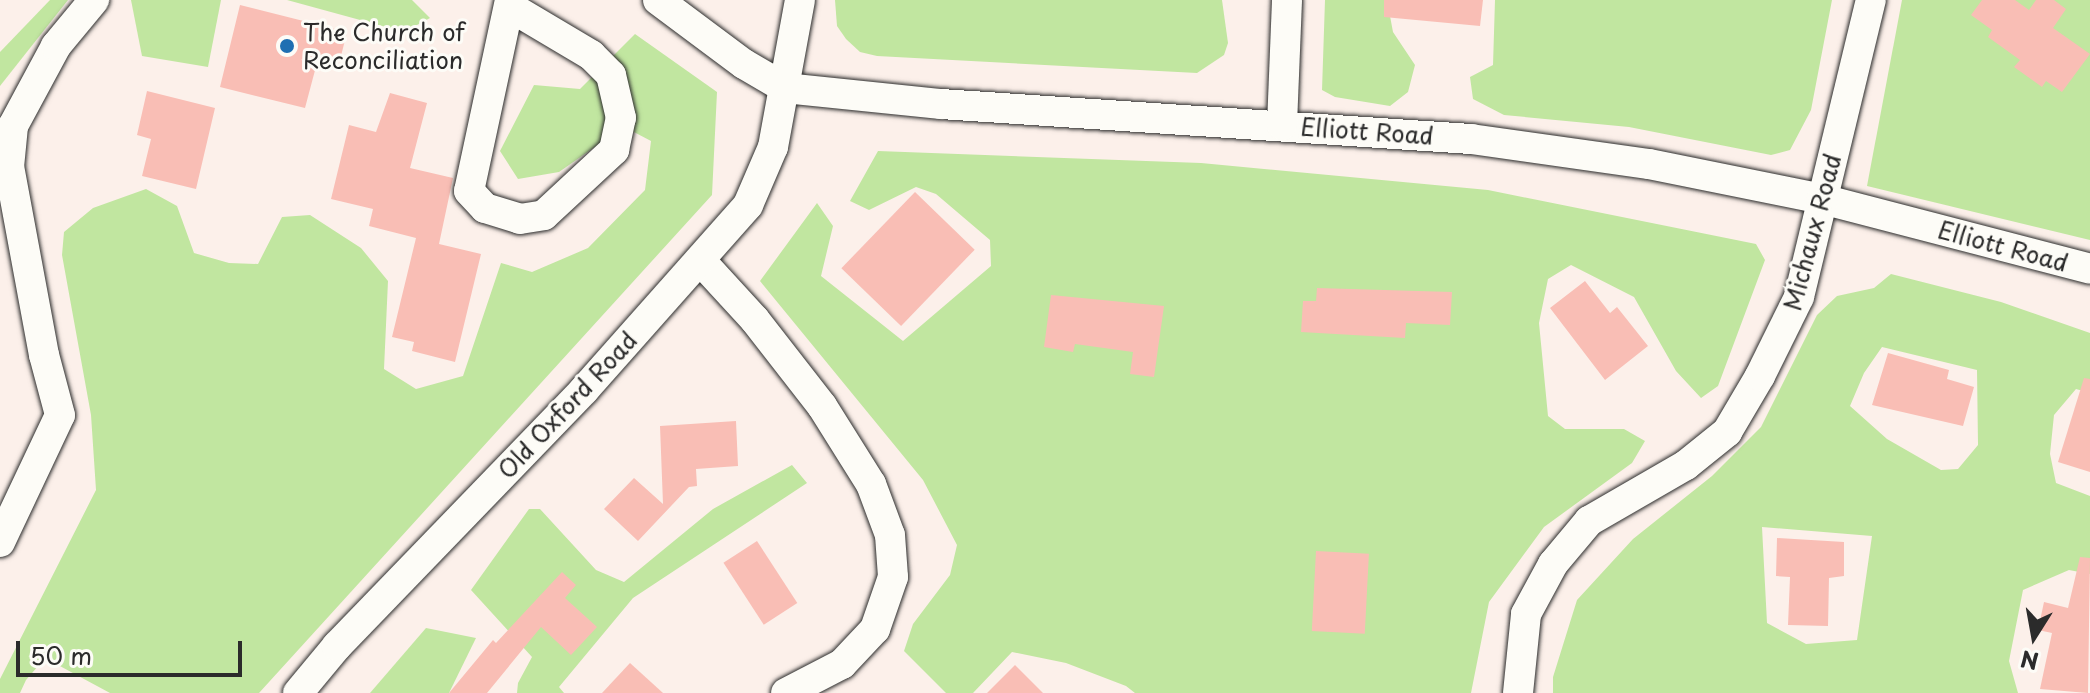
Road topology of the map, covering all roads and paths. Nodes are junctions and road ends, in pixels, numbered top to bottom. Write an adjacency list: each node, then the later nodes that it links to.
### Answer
1 (94, 0): 12 (street)
2 (658, 0): 7 (street, Elliott Road)
3 (800, 0): 7 (street, Old Oxford Road)
4 (1287, 0): 8 (street)
5 (1871, 0): 9 (street, Michaux Road)
6 (510, 4): 6 (street)
7 (785, 88): 8 (street, Elliott Road); 10 (street, Old Oxford Road)
8 (1282, 125): 9 (street, Elliott Road)
9 (1822, 199): 11 (street, Elliott Road); 15 (street, Michaux Road)
10 (700, 260): 13 (street, Old Oxford Road); 14 (street)
11 (2090, 269)
12 (0, 542)
13 (298, 693)
14 (786, 693)
15 (1518, 693)

